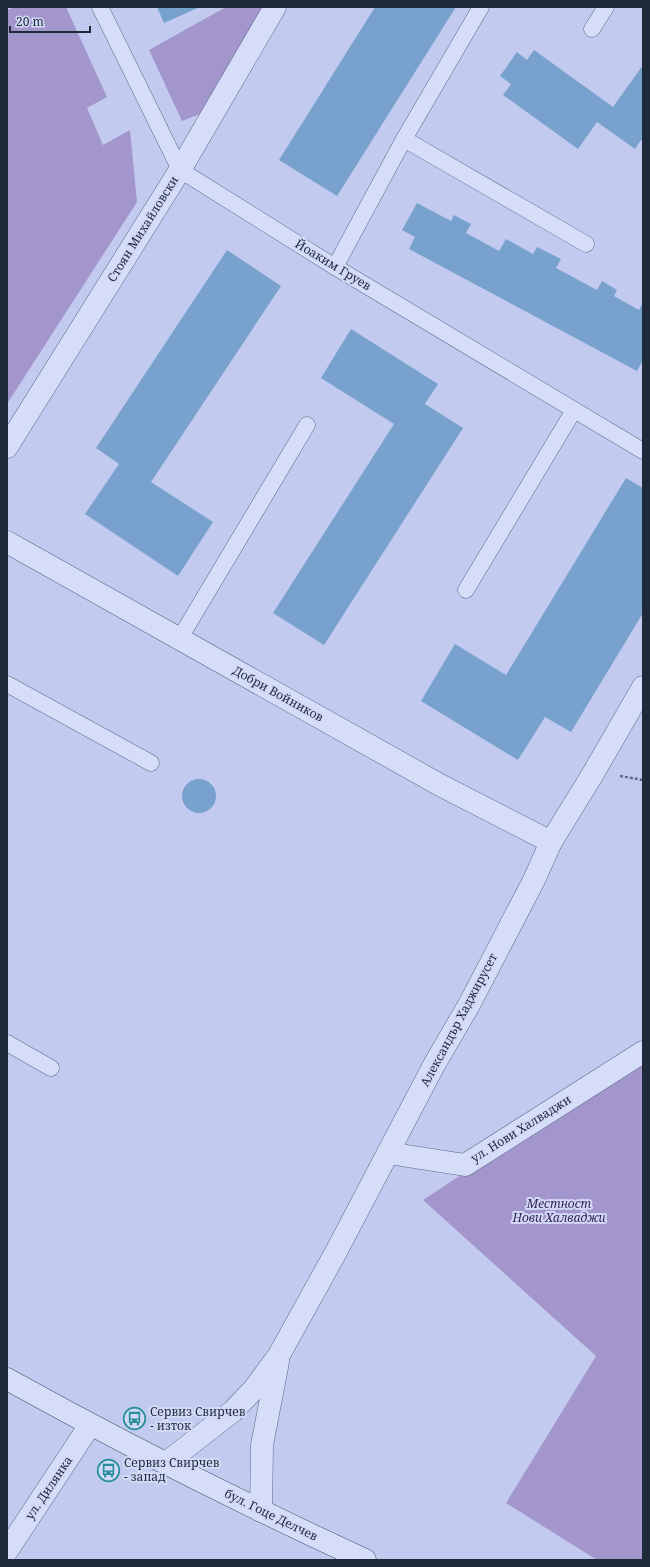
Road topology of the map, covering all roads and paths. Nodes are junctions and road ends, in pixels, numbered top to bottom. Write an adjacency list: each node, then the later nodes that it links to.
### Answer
1 (100, 7): 7 (lane)
2 (275, 7): 7 (street, Стоян Михайловски)
3 (481, 7): 6 (lane)
4 (606, 7): 5 (lane)
5 (592, 29)
6 (404, 139): 8 (lane); 9 (lane)
7 (180, 170): 9 (lane, Йоаким Груев); 12 (street, Стоян Михайловски)
8 (586, 244)
9 (335, 267): 10 (lane, Йоаким Груев)
10 (574, 410): 13 (lane, Йоаким Груев); 15 (lane)
11 (307, 425): 16 (lane)
12 (7, 447)
13 (643, 450)
14 (7, 542): 16 (street, Добри Войников)
15 (466, 590)
16 (180, 638): 20 (street, Добри Войников)
17 (7, 684): 19 (lane)
18 (643, 687): 20 (street, Александър Хаджирусет)
19 (151, 763)
20 (550, 842): 24 (street, Александър Хаджирусет)
21 (7, 1043): 23 (lane)
22 (643, 1052): 24 (street, ул. Нови Халваджи)
23 (51, 1068)
24 (388, 1153): 25 (street, Александър Хаджирусет)
25 (279, 1355): 28 (street); 29 (street)
26 (7, 1379): 27 (street, бул. Гоце Делчев)
27 (90, 1425): 28 (street, бул. Гоце Делчев); 30 (street, ул. Дилянка)
28 (166, 1463): 29 (street, бул. Гоце Делчев)
29 (261, 1511): 31 (street, бул. Гоце Делчев)
30 (7, 1550)
31 (365, 1560)

